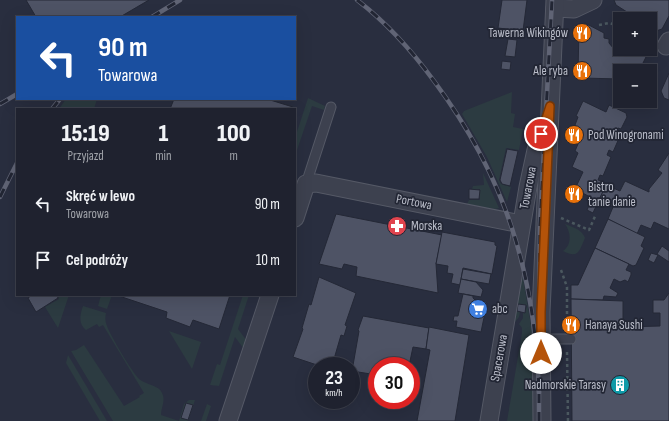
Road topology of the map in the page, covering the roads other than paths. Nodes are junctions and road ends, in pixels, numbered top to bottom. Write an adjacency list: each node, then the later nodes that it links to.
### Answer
1 (593, 0): 2 (street)
2 (558, 5): 3 (street, Towarowa)
3 (550, 106): 7 (street, Towarowa); 9 (street, Towarowa)
4 (331, 107): 5 (lane)
5 (306, 184): 6 (street); 7 (street, Portowa)
6 (296, 215)
7 (521, 224): 8 (street, Spacerowa)
8 (516, 255): 9 (street); 14 (street, Spacerowa)
9 (544, 258): 11 (street, Towarowa)
10 (270, 296): 13 (street)
11 (541, 339): 12 (lane); 15 (street, Towarowa)
12 (569, 339)
13 (228, 421)
14 (489, 421)
15 (542, 421)

